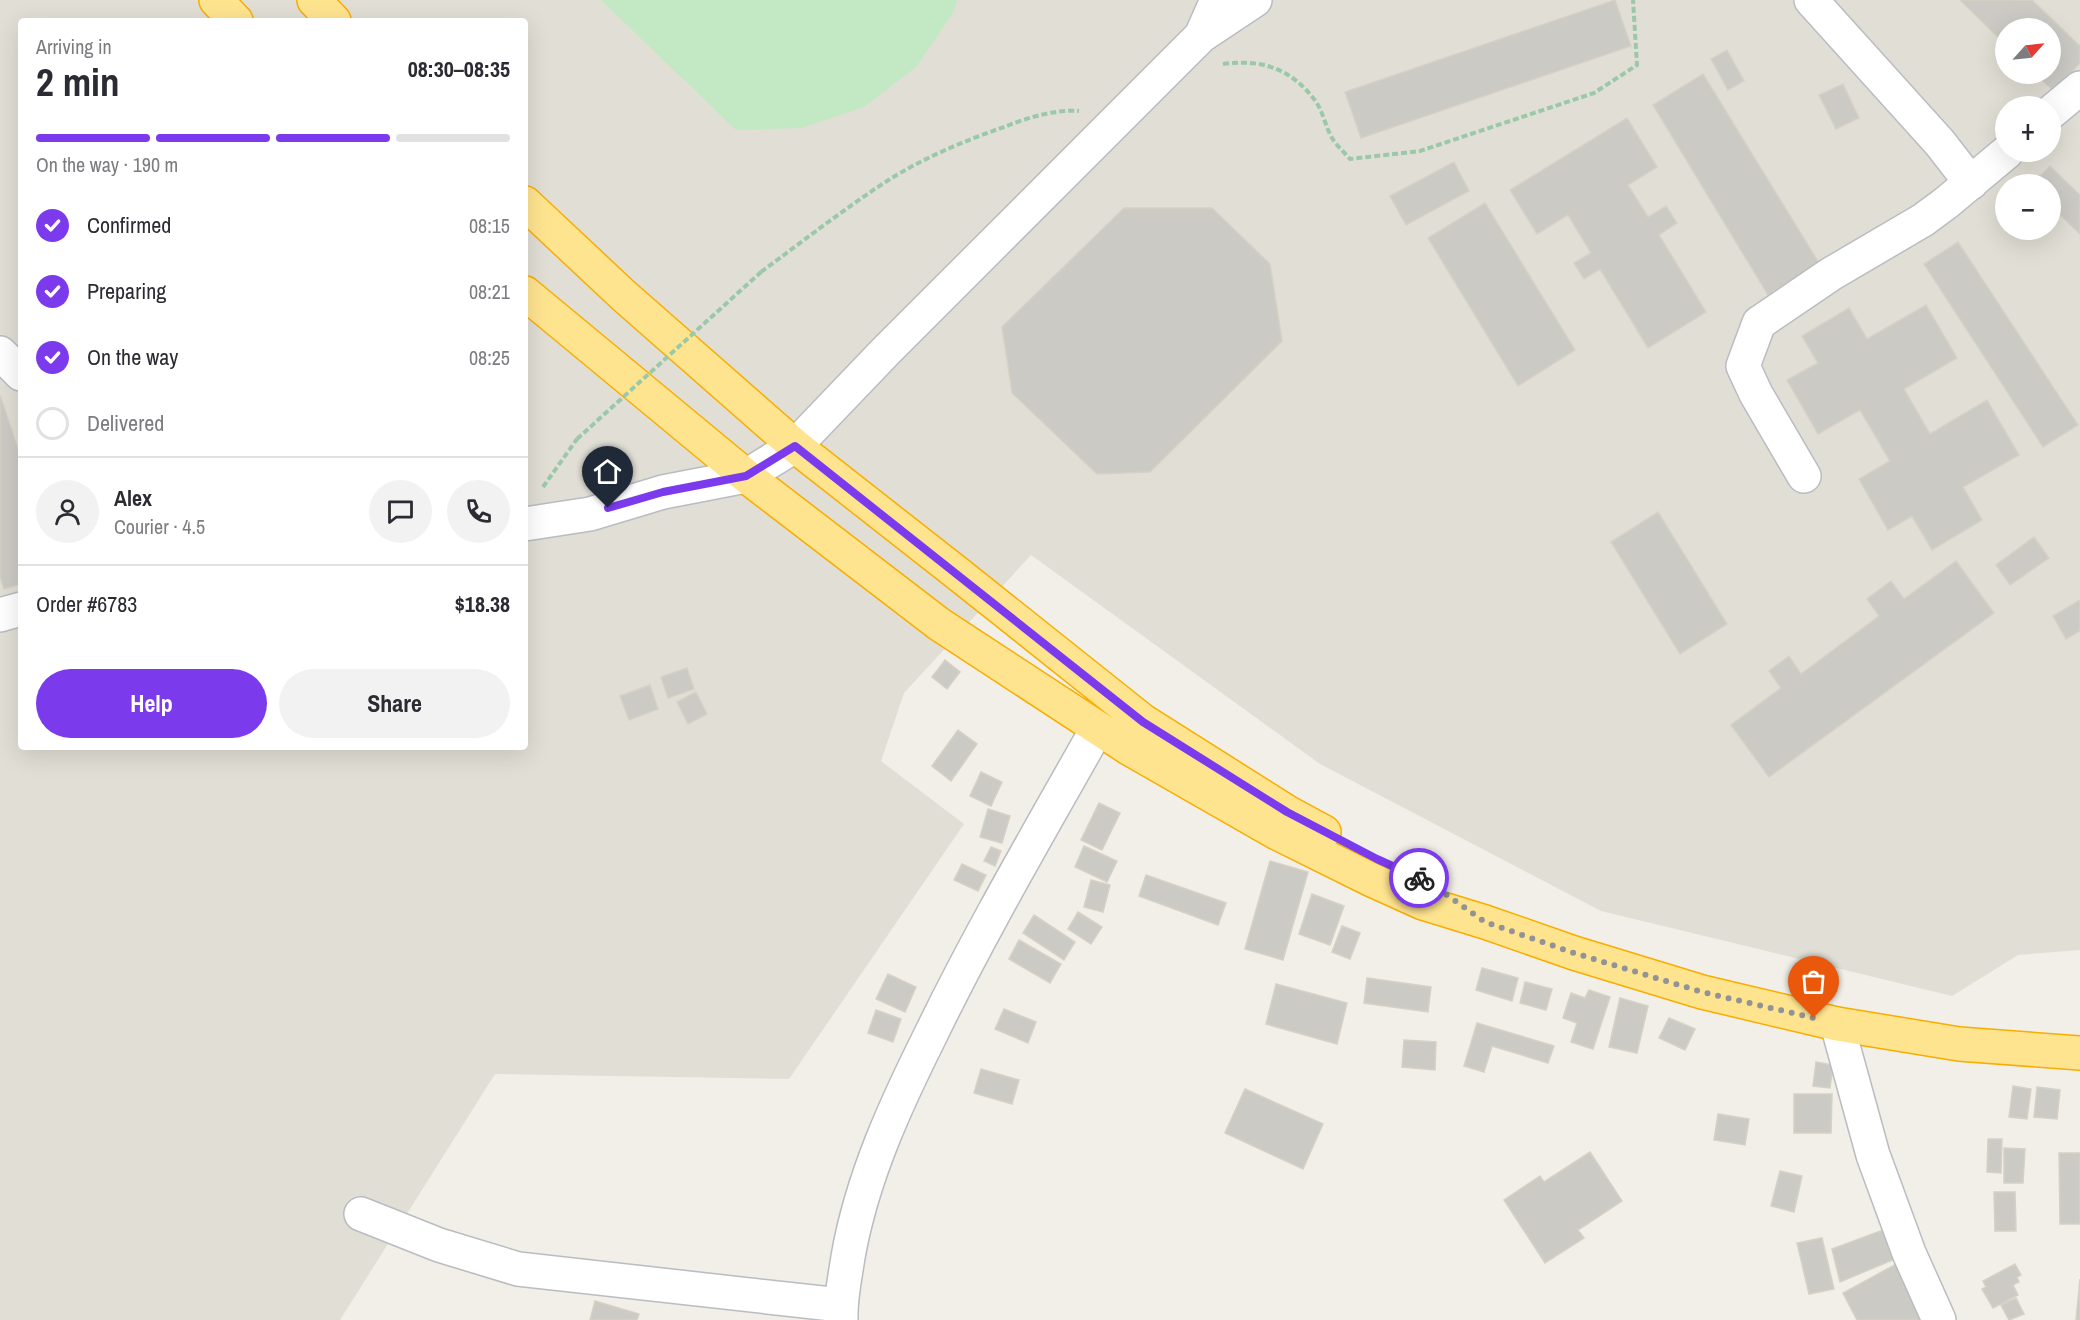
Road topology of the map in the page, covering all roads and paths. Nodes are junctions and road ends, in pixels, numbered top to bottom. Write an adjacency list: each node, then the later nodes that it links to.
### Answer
1 (216, 0): 7 (highway)
2 (314, 0): 8 (highway)
3 (1217, 0): 9 (street)
4 (1255, 0): 9 (street)
5 (1633, 0): 10 (path)
6 (1811, 0): 15 (street)
7 (233, 18)
8 (331, 18)
9 (1201, 36): 10 (street)
10 (1167, 71): 13 (street)
11 (2080, 88): 12 (street)
12 (2061, 104)
13 (1122, 115): 20 (street); 23 (path, bridge)
14 (1995, 162): 15 (street)
15 (1971, 183): 22 (street)
16 (528, 206): 20 (highway)
17 (528, 295): 21 (highway)
18 (0, 353): 19 (street)
19 (18, 371)
20 (795, 446): 21 (street); 28 (highway)
21 (746, 476): 24 (street); 27 (highway)
22 (1804, 476)
23 (538, 494)
24 (528, 524)
25 (18, 610): 26 (street)
26 (0, 615)
27 (1097, 729): 28 (highway); 32 (street)
28 (1485, 922): 29 (highway)
29 (1837, 1024): 30 (highway); 33 (street)
30 (2080, 1053)
31 (361, 1214): 32 (street)
32 (840, 1312)
33 (1938, 1320)

